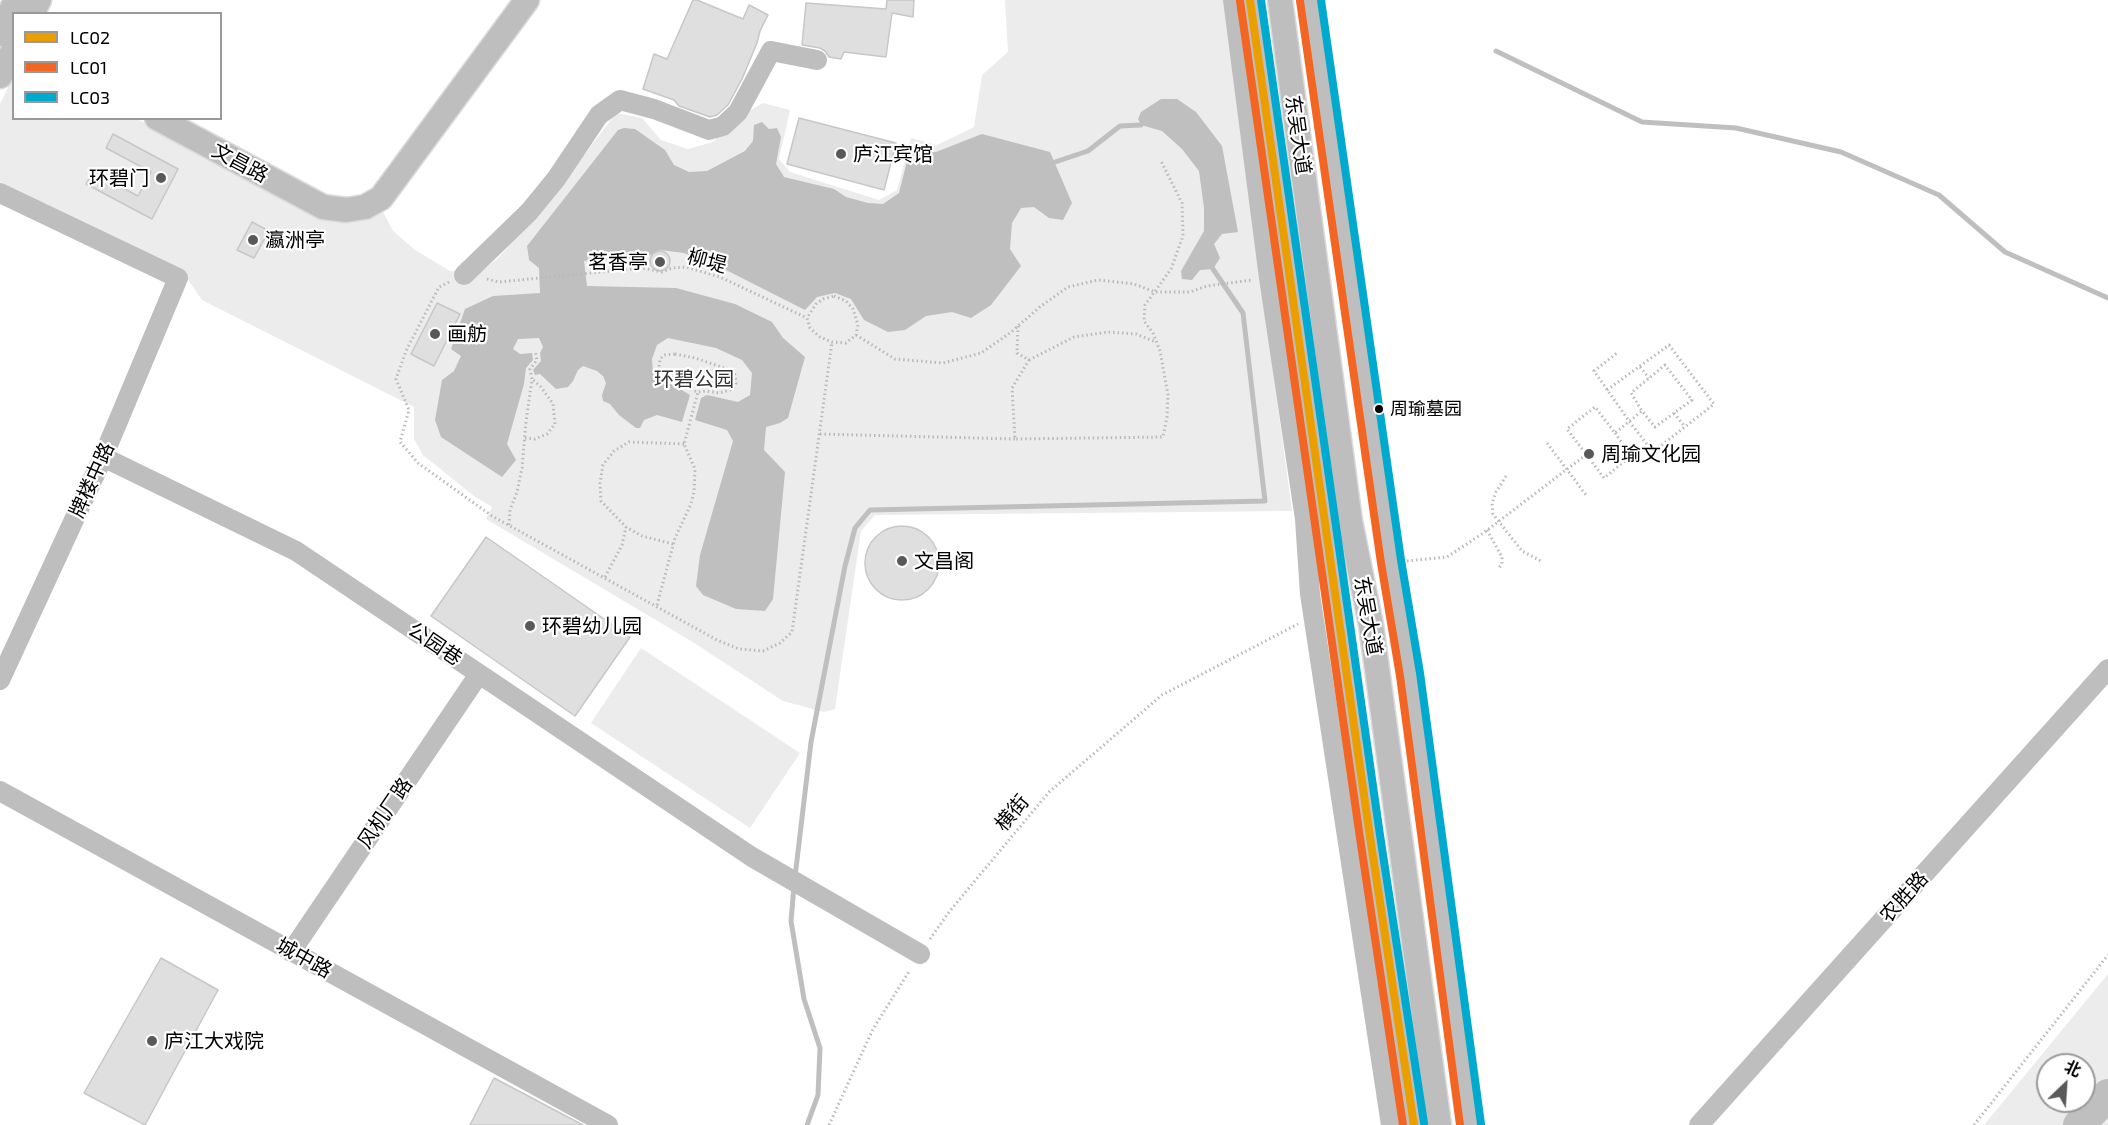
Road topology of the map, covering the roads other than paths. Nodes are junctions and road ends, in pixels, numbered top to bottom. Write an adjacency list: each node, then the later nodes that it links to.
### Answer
1 (39, 0): 7 (main road)
2 (527, 0): 11 (main road, 文昌路)
3 (1233, 0): 22 (street)
4 (1250, 0): 23 (main road, 东吴大道)
5 (1280, 0): 24 (main road, 东吴大道)
6 (1310, 0): 25 (street)
7 (20, 12)
8 (12, 53): 10 (main road)
9 (817, 60): 13 (street)
10 (0, 76)
11 (161, 120)
12 (0, 193): 14 (street, 牌楼中路)
13 (464, 275)
14 (103, 457): 16 (street, 公园巷); 17 (street, 牌楼中路)
15 (2108, 669): 26 (street, 农胜路)
16 (479, 674): 19 (street, 风机厂路); 20 (street, 公园巷)
17 (0, 680)
18 (0, 792): 19 (street, 城中路)
19 (291, 952): 21 (street, 城中路)
20 (920, 954)
21 (608, 1125)
22 (1391, 1125)
23 (1414, 1125)
24 (1439, 1125)
25 (1471, 1125)
26 (1699, 1125)

